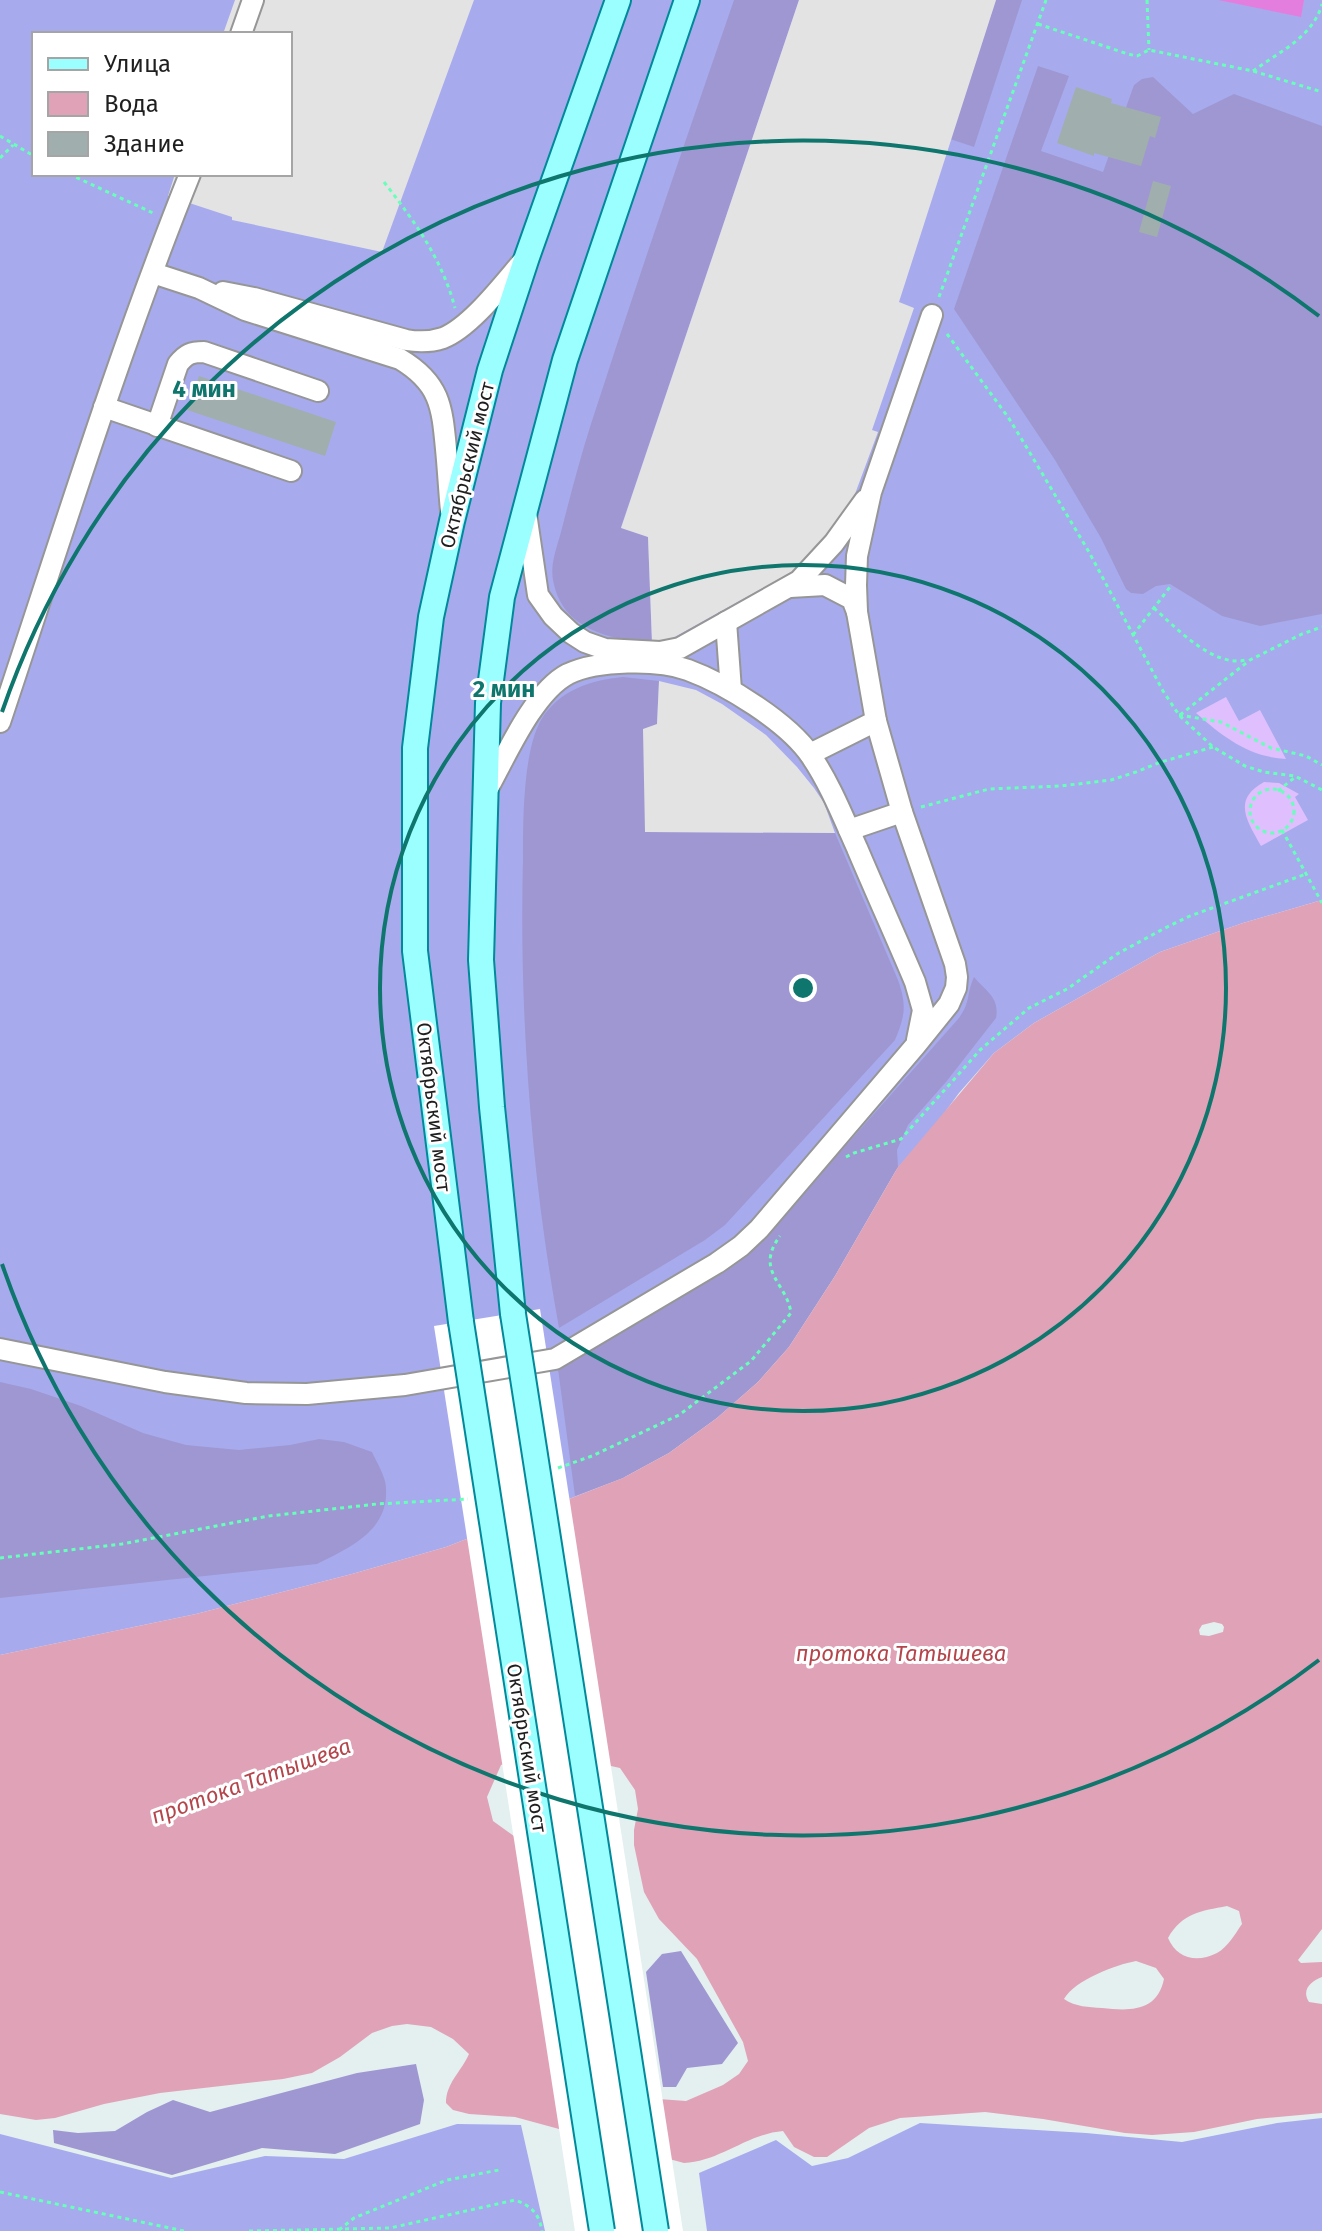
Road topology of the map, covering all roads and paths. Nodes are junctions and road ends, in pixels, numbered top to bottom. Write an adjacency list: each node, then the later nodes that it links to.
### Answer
1 (253, 0): 8 (lane)
2 (618, 0): 20 (main road, Октябрьский мост)
3 (687, 0): 30 (main road)
4 (1046, 0): 7 (path)
5 (1147, 0): 9 (path)
6 (1322, 4): 10 (path)
7 (1038, 24): 9 (path); 24 (path)
8 (242, 32)
9 (1149, 50): 10 (path)
10 (1253, 71): 11 (path)
11 (1322, 92)
12 (0, 136): 13 (path)
13 (13, 145): 14 (path); 15 (path)
14 (32, 155)
15 (0, 158)
16 (73, 176): 19 (path)
17 (189, 176): 19 (lane)
18 (384, 182): 23 (path)
19 (171, 222): 21 (lane)
20 (527, 257): 22 (lane); 31 (main road, Октябрьский мост)
21 (153, 273): 22 (lane); 26 (lane)
22 (199, 288): 31 (lane)
23 (455, 309)
24 (932, 315): 29 (lane); 38 (path)
25 (318, 391): 27 (lane)
26 (104, 407): 27 (lane); 43 (lane)
27 (157, 426): 28 (lane)
28 (291, 471)
29 (871, 492): 32 (lane); 35 (lane)
30 (525, 505): 36 (lane); 50 (main road)
31 (452, 521): 63 (main road, Октябрьский мост, bridge)
32 (790, 587): 35 (lane); 36 (lane)
33 (1170, 587): 34 (path)
34 (1154, 608): 38 (path); 39 (path)
35 (857, 612): 42 (lane)
36 (726, 622): 40 (lane)
37 (1322, 627): 39 (path)
38 (1133, 635): 41 (path)
39 (1250, 660): 41 (path)
40 (731, 690): 45 (lane); 50 (lane)
41 (1179, 715): 44 (path); 46 (path)
42 (876, 721): 45 (lane); 51 (lane)
43 (0, 722)
44 (1213, 747): 47 (path); 51 (path)
45 (810, 754): 52 (lane)
46 (1322, 765)
47 (1295, 776): 48 (path); 49 (path)
48 (1322, 790)
49 (1278, 791): 53 (path); 53 (path)
50 (484, 796): 64 (main road, bridge)
51 (902, 812): 52 (lane); 55 (lane)
52 (849, 830): 55 (lane)
53 (1282, 830): 54 (path)
54 (1322, 903)
55 (916, 1045): 56 (lane)
56 (0, 1349)
57 (499, 2170): 59 (path)
58 (0, 2192): 60 (path)
59 (339, 2230): 61 (path); 62 (path)
60 (184, 2231)
61 (249, 2231)
62 (542, 2231)
63 (602, 2231)
64 (656, 2231)

